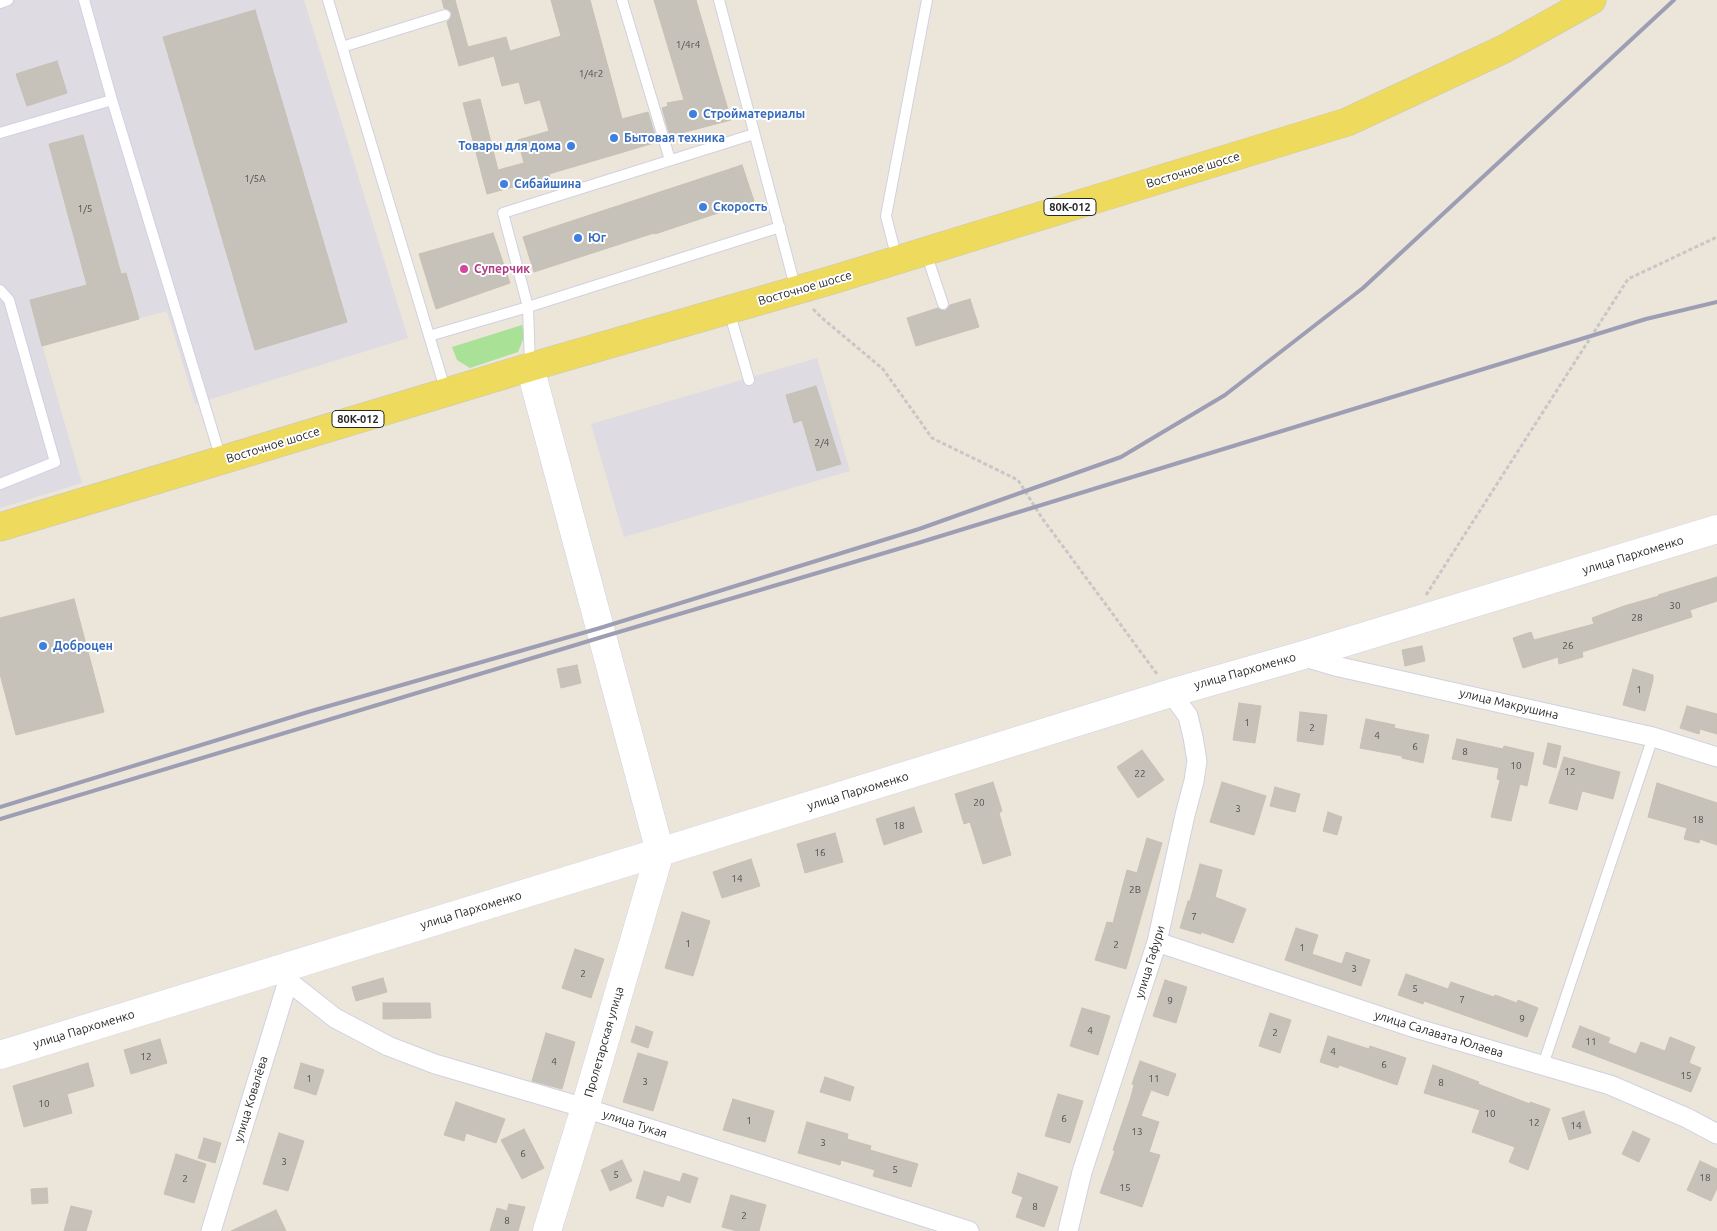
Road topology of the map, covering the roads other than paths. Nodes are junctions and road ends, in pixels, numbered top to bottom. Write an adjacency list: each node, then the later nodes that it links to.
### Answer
1 (8, 0): 8 (lane)
2 (84, 0): 11 (lane)
3 (328, 0): 10 (lane)
4 (622, 0): 14 (lane)
5 (718, 0): 13 (lane)
6 (927, 0): 17 (lane)
7 (1592, 0): 16 (main road, Восточное шоссе / 80К-012)
8 (0, 3)
9 (445, 15): 10 (lane)
10 (342, 47): 23 (lane)
11 (112, 100): 12 (lane); 27 (lane)
12 (0, 133)
13 (754, 134): 14 (lane); 15 (lane)
14 (670, 160): 21 (lane)
15 (780, 227): 19 (lane); 21 (lane)
16 (926, 252): 17 (main road, Восточное шоссе / 80К-012); 20 (lane)
17 (897, 260): 19 (main road, Восточное шоссе / 80К-012)
18 (0, 290): 28 (lane)
19 (796, 290): 22 (main road, Восточное шоссе / 80К-012)
20 (943, 304)
21 (528, 307): 23 (lane); 24 (lane)
22 (729, 310): 24 (main road, Восточное шоссе / 80К-012); 25 (lane)
23 (429, 336): 26 (lane)
24 (530, 367): 26 (main road, Восточное шоссе / 80К-012); 35 (main road)
25 (749, 380)
26 (446, 393): 27 (main road, Восточное шоссе / 80К-012)
27 (221, 460): 29 (main road, Восточное шоссе / 80К-012)
28 (0, 484)
29 (0, 527)
30 (1717, 529): 31 (main road, улица Пархоменко)
31 (1300, 656): 32 (main road, улица Пархоменко); 33 (street, улица Макрушина)
32 (1171, 693): 35 (main road, улица Пархоменко); 36 (street, улица Гафури)
33 (1653, 737): 34 (street, улица Макрушина); 39 (lane)
34 (1717, 757)
35 (660, 852): 37 (main road, улица Пархоменко); 40 (main road, Пролетарская улица)
36 (1157, 942): 39 (street, улица Салавата Юлаева); 45 (street, улица Гафури)
37 (286, 974): 38 (main road, улица Пархоменко); 40 (street, улица Тукая); 42 (street, улица Ковалёва)
38 (0, 1055)
39 (1543, 1065): 41 (street, улица Салавата Юлаева)
40 (585, 1108): 43 (main road, Пролетарская улица); 44 (street, улица Тукая)
41 (1717, 1134)
42 (211, 1231)
43 (547, 1231)
44 (969, 1231)
45 (1068, 1231)

